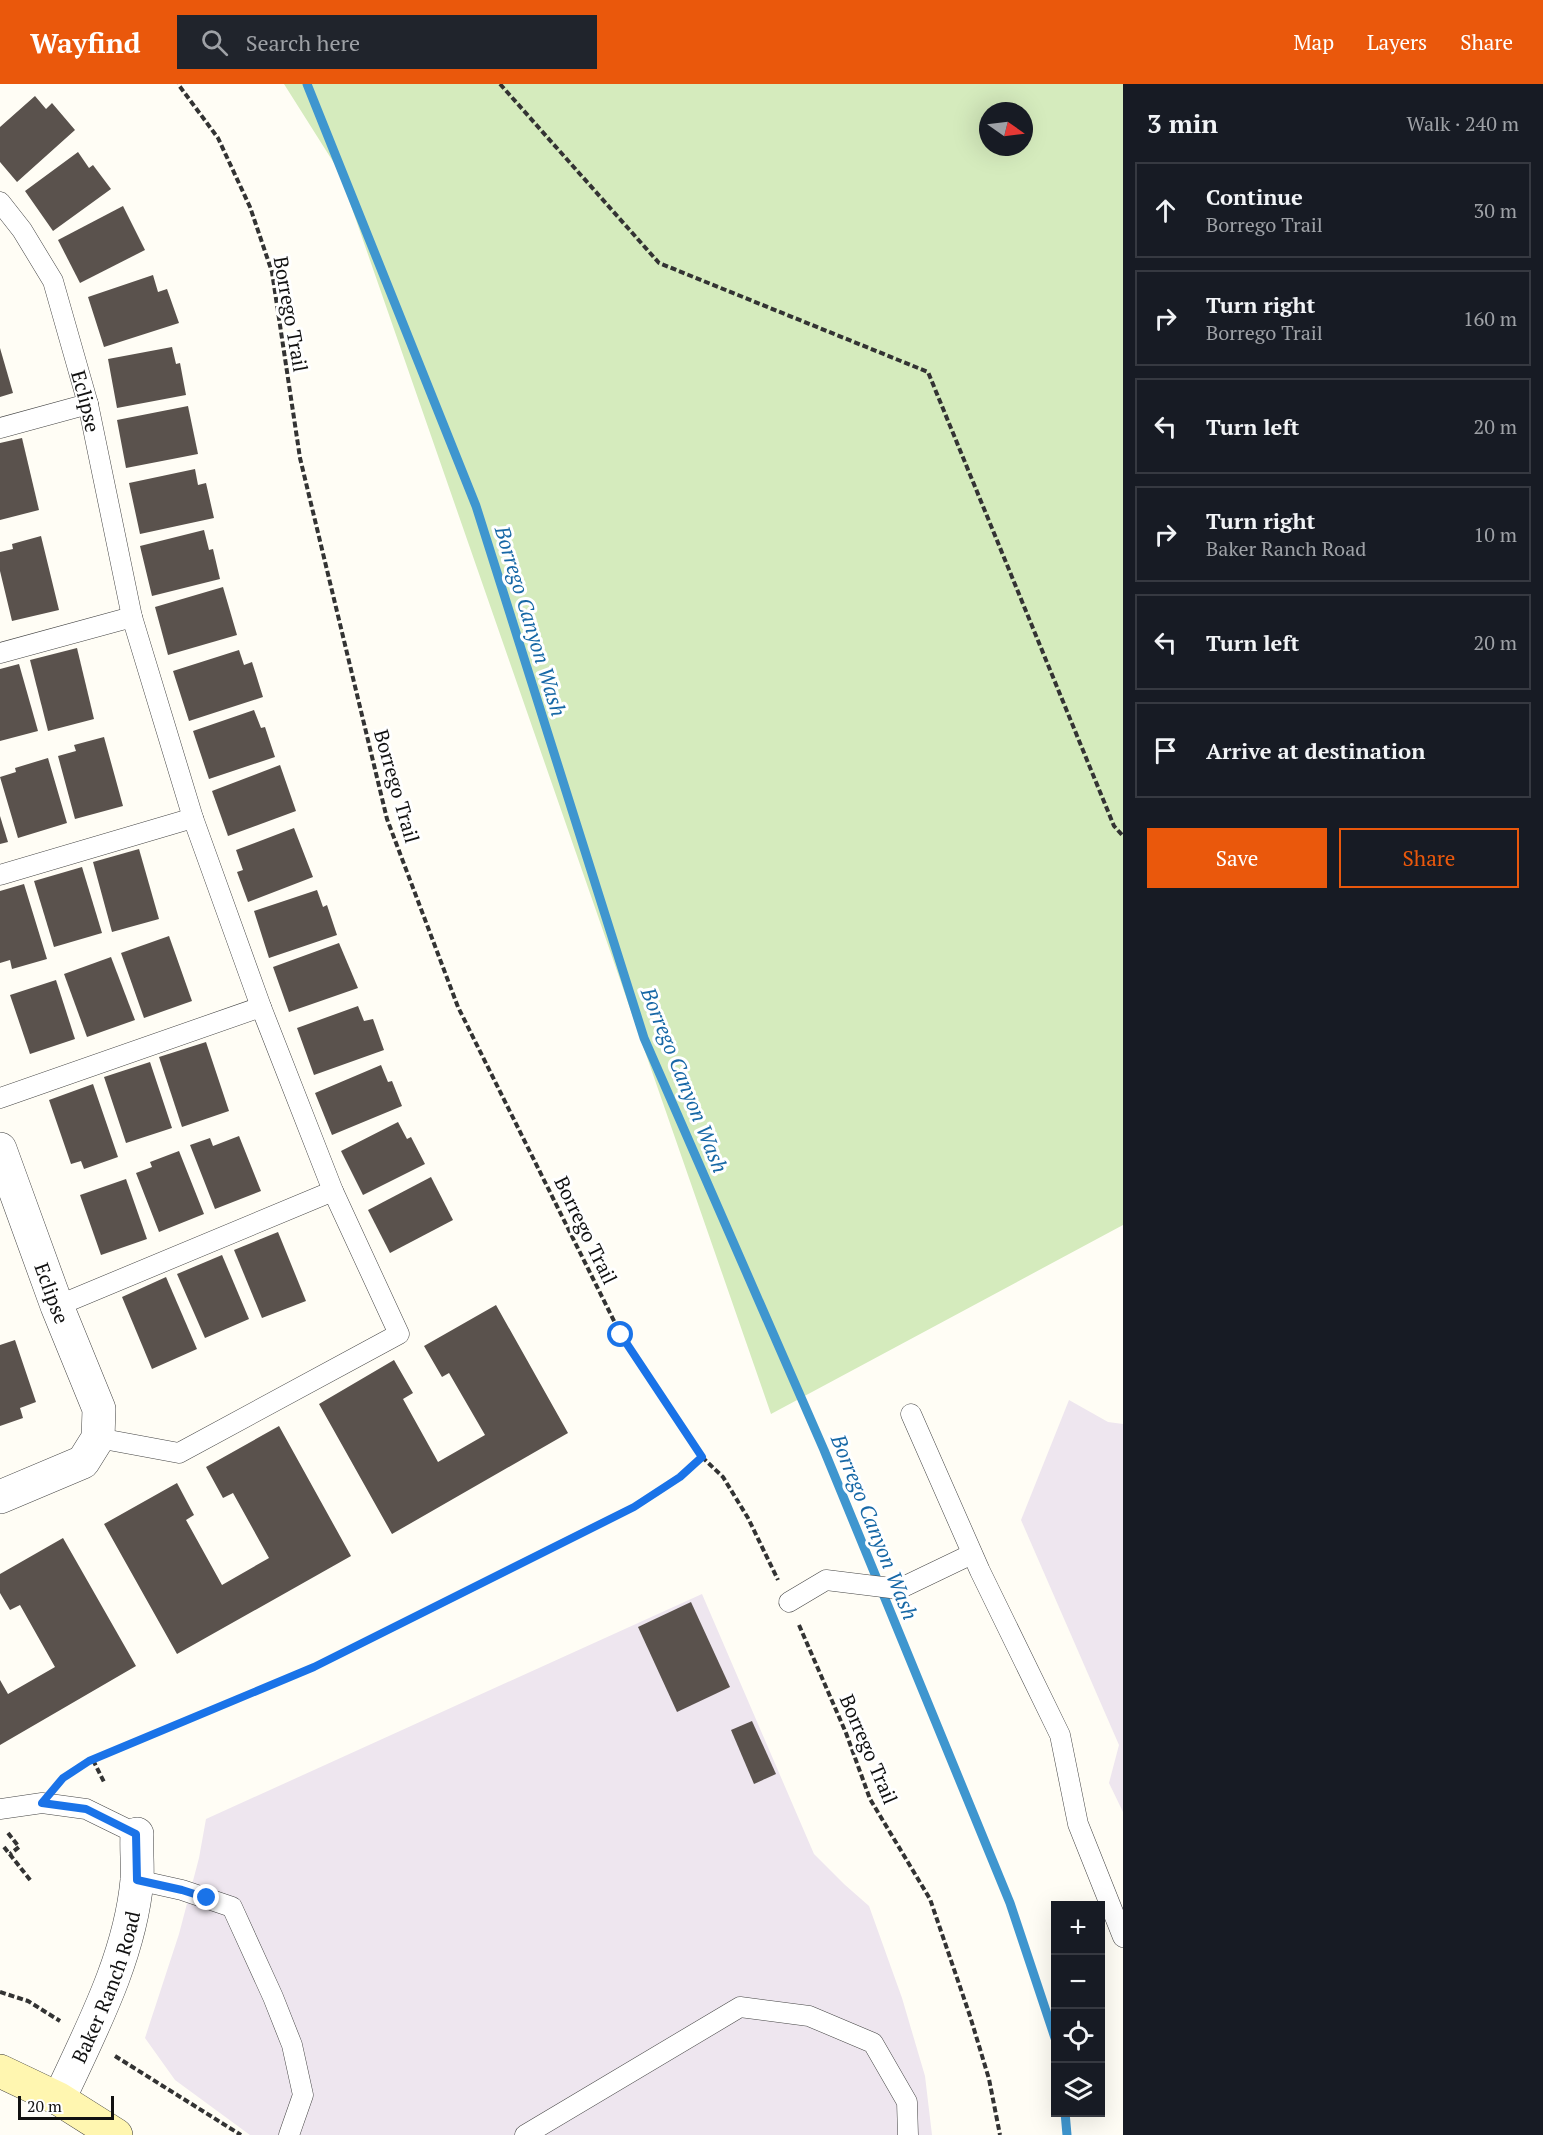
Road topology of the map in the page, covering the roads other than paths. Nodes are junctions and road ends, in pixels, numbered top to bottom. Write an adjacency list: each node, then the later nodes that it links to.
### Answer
1 (0, 202): 2 (lane, Eclipse)
2 (88, 404): 3 (lane); 4 (lane, Eclipse)
3 (0, 428)
4 (132, 617): 5 (lane); 6 (lane, Eclipse)
5 (0, 653)
6 (194, 818): 7 (lane); 8 (lane, Eclipse)
7 (0, 875)
8 (261, 1007): 9 (lane); 11 (lane, Eclipse)
9 (0, 1098)
10 (0, 1149): 12 (street, Eclipse)
11 (333, 1191): 12 (lane); 14 (lane, Eclipse)
12 (57, 1305): 14 (street, Eclipse)
13 (911, 1414): 16 (lane)
14 (98, 1438): 15 (street)
15 (0, 1497)
16 (972, 1554): 17 (lane); 21 (lane)
17 (789, 1602)
18 (0, 1809): 19 (lane)
19 (136, 1834): 20 (street, Baker Ranch Road)
20 (137, 1880): 23 (street, Baker Ranch Road); 25 (lane)
21 (1123, 1937)
22 (0, 2071): 23 (street)
23 (59, 2099): 24 (street)
24 (117, 2135)
25 (289, 2135)
26 (525, 2135): 27 (lane)
27 (908, 2135)

